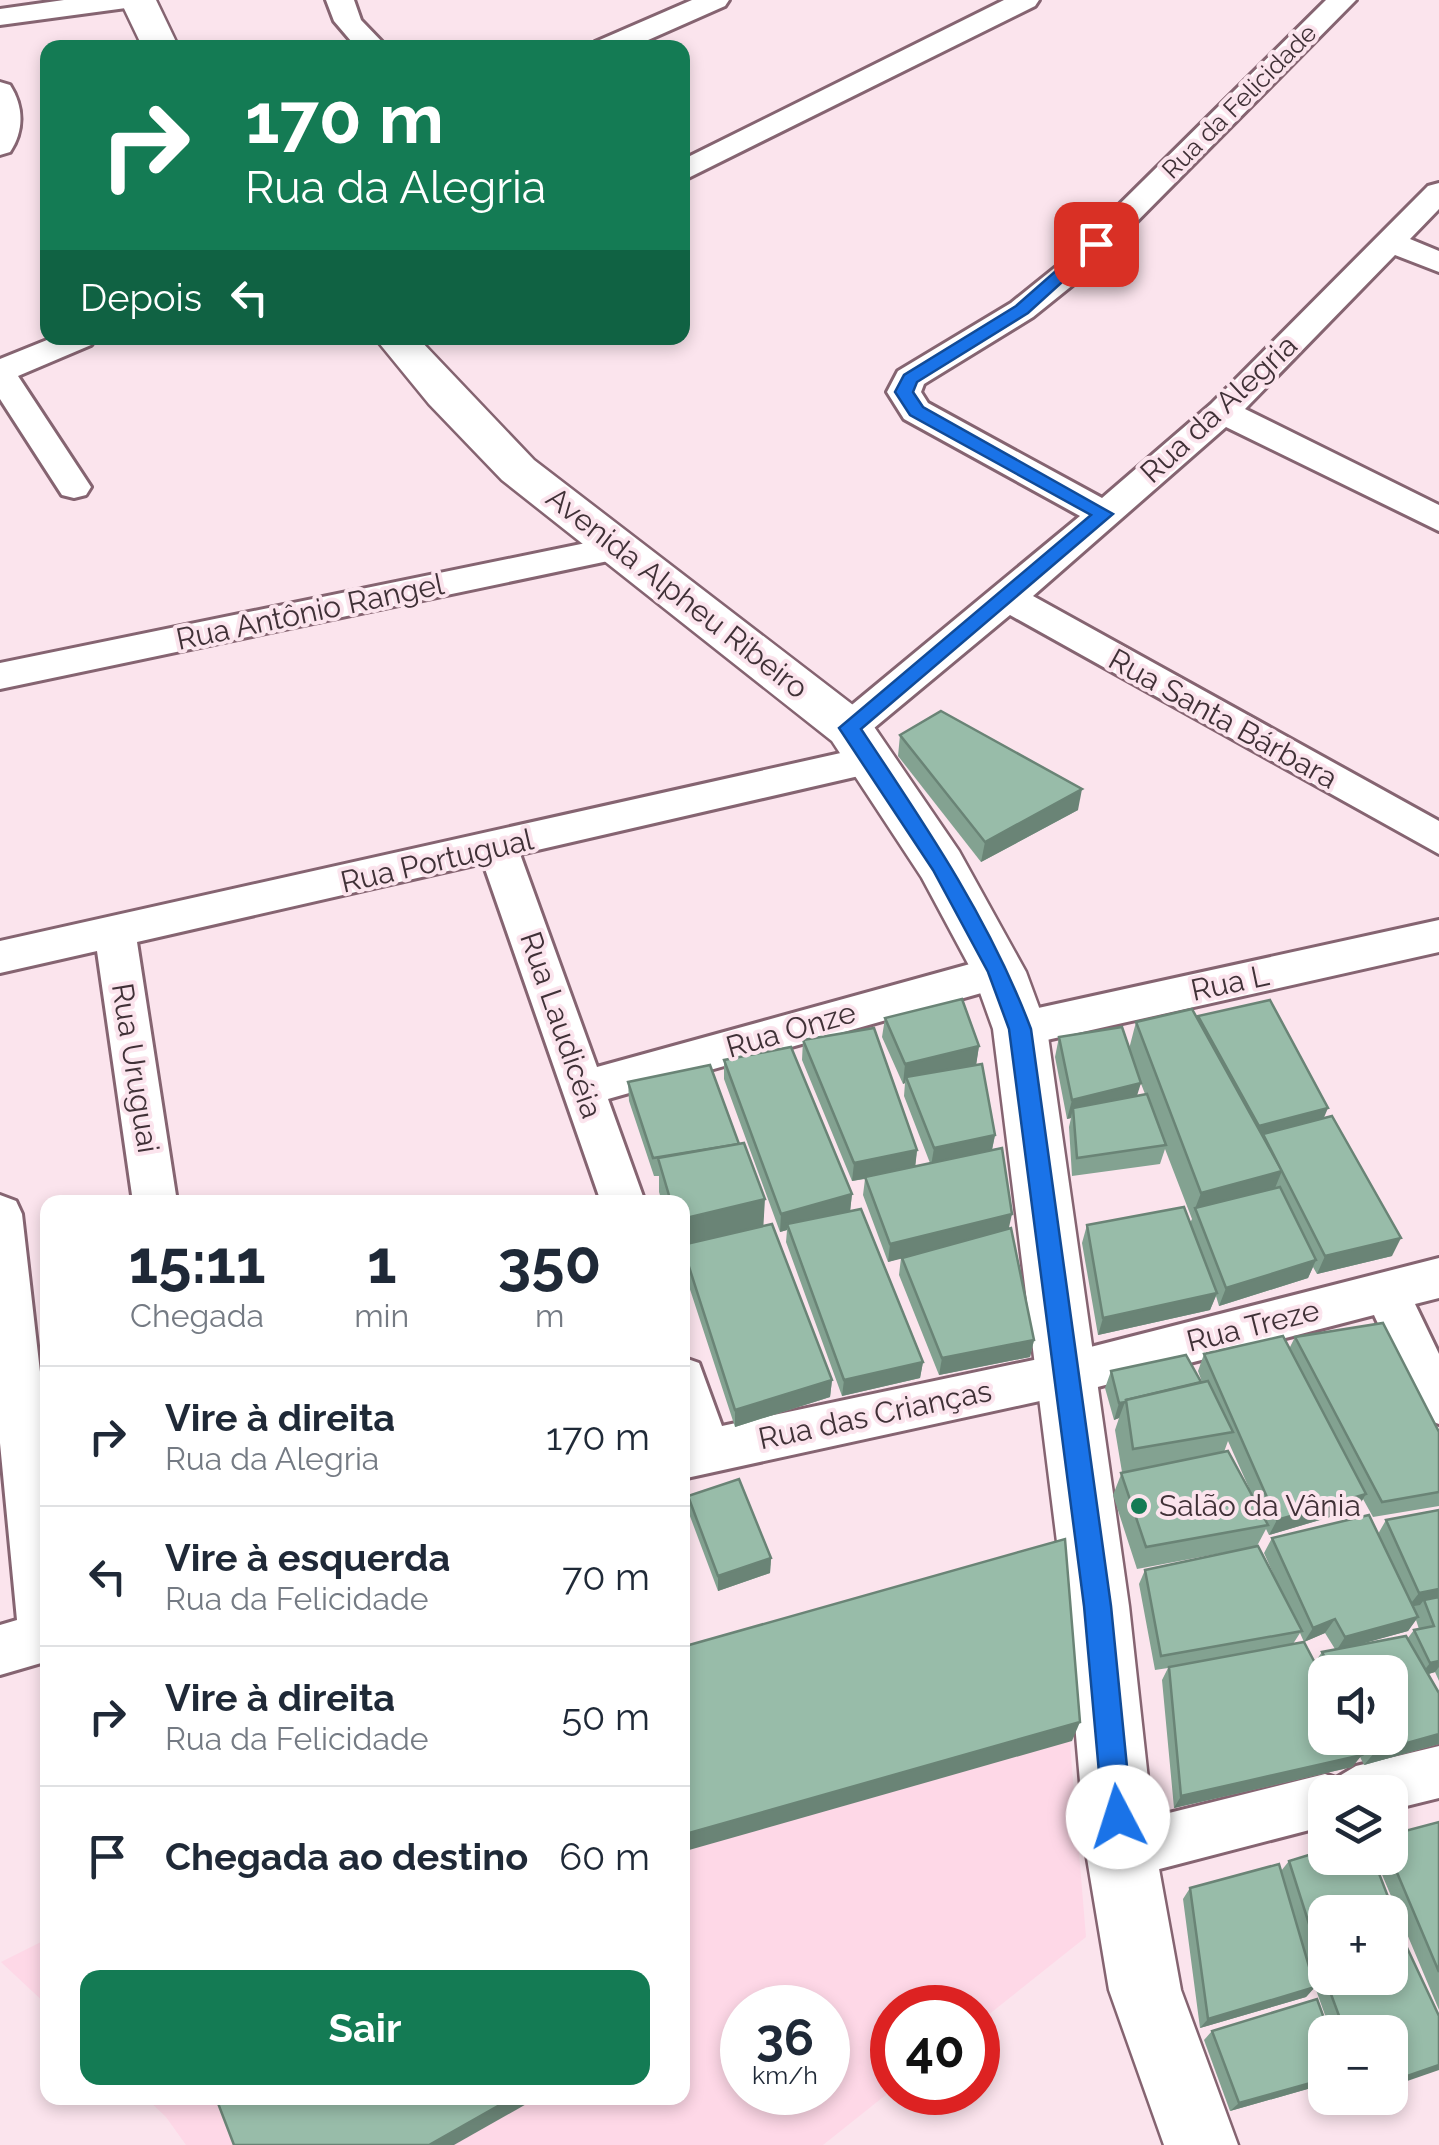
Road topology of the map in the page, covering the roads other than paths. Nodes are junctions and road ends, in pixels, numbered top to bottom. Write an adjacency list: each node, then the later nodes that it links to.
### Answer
1 (126, 0): 7 (street)
2 (138, 0): 8 (street)
3 (340, 0): 9 (street)
4 (715, 0): 10 (street)
5 (1025, 0): 13 (street)
6 (1342, 0): 22 (street, Rua da Felicidade)
7 (0, 17)
8 (157, 40)
9 (365, 40)
10 (623, 40)
11 (0, 91): 12 (street)
12 (0, 146)
13 (690, 168)
14 (1439, 192): 15 (street, Rua da Alegria)
15 (1392, 242): 16 (street); 20 (street, Rua da Alegria)
16 (1439, 263)
17 (64, 345): 19 (street)
18 (402, 345): 24 (street, Avenida Alpheu Ribeiro)
19 (0, 372): 21 (street)
20 (1223, 412): 22 (street, Rua da Alegria); 23 (street)
21 (74, 487)
22 (1104, 514): 25 (street, Rua da Alegria)
23 (1439, 519)
24 (620, 548): 26 (street, Rua Antônio Rangel); 27 (street, Avenida Alpheu Ribeiro)
25 (1008, 598): 27 (street, Rua da Alegria); 28 (street, Rua Santa Bárbara)
26 (0, 676)
27 (861, 744): 29 (street, Rua Portugual); 33 (street, Avenida Alpheu Ribeiro)
28 (1439, 839)
29 (498, 848): 30 (street, Rua Portugual); 35 (street, Rua Laudicéia)
30 (114, 933): 32 (street, Rua Portugual); 36 (street, Rua Uruguai)
31 (1439, 936): 34 (street, Rua L)
32 (0, 958)
33 (999, 972): 34 (street, Avenida Alpheu Ribeiro); 35 (street, Rua Onze)
34 (1020, 1029): 41 (street, Avenida Alpheu Ribeiro)
35 (584, 1088): 37 (street, Rua Laudicéia)
36 (154, 1195)
37 (621, 1195)
38 (0, 1214): 45 (street)
39 (1439, 1278): 40 (street, Rua Treze)
40 (1386, 1292): 41 (street, Rua Treze); 42 (street)
41 (1067, 1374): 44 (street, Rua das Crianças); 49 (street, Avenida Alpheu Ribeiro)
42 (1439, 1403)
43 (690, 1424): 44 (street)
44 (695, 1453)
45 (31, 1641)
46 (1439, 1772): 47 (street)
47 (1408, 1779)
48 (1308, 1804): 49 (street)
49 (1121, 1852): 50 (street, Avenida Alpheu Ribeiro)
50 (1201, 2145)

